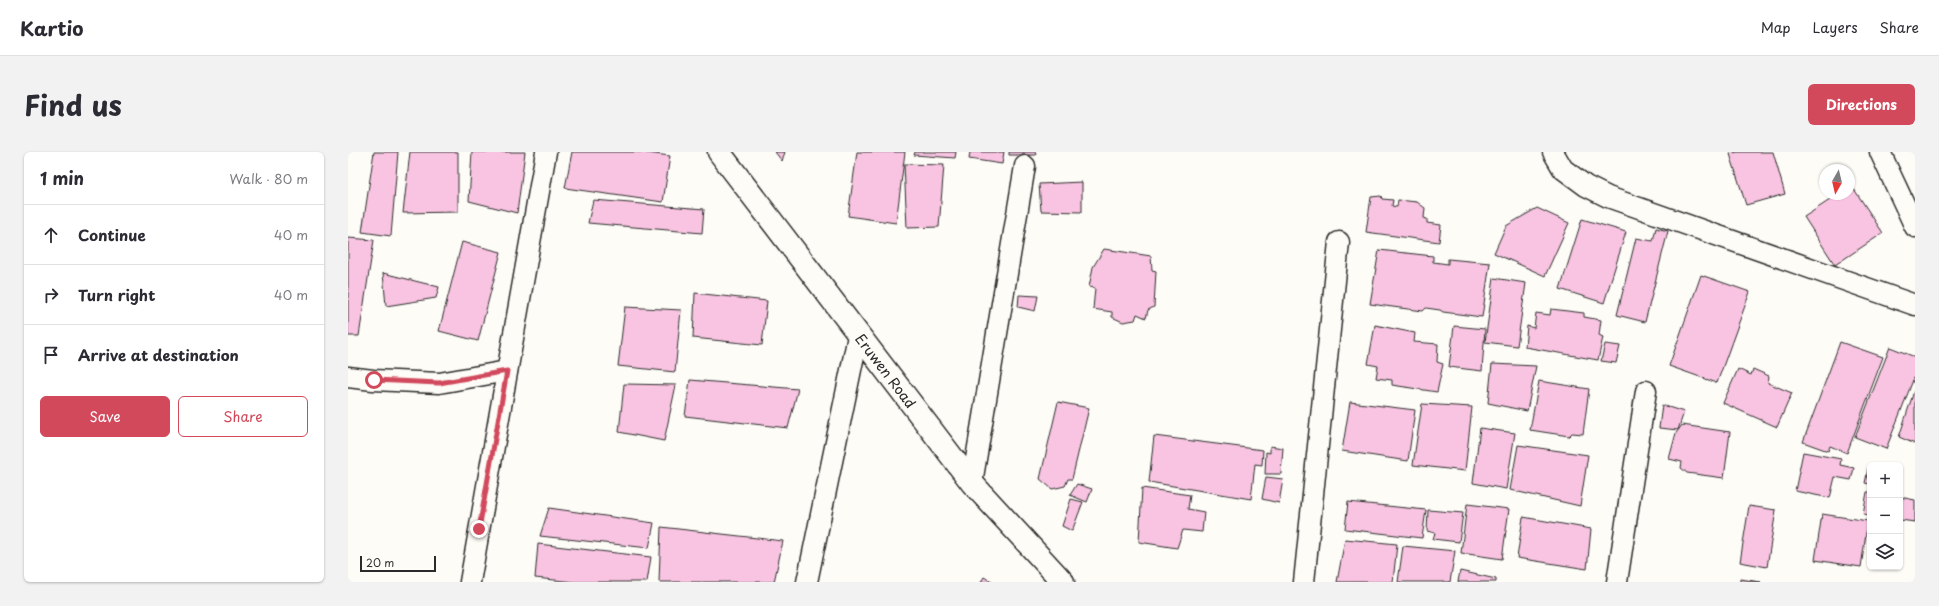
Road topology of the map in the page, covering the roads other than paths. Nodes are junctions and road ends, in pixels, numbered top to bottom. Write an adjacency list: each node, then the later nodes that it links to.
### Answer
1 (546, 152): 10 (street)
2 (719, 152): 9 (street, Eruwen Road)
3 (1553, 152): 8 (street)
4 (1880, 152): 6 (street)
5 (1025, 166): 13 (street)
6 (1915, 227)
7 (1339, 242): 17 (street)
8 (1915, 305)
9 (858, 336): 13 (street, Eruwen Road); 15 (street)
10 (507, 371): 11 (street); 14 (street)
11 (348, 377)
12 (1646, 391): 18 (street)
13 (972, 483): 16 (street, Eruwen Road)
14 (470, 582)
15 (807, 582)
16 (1063, 582)
17 (1304, 582)
18 (1617, 582)

